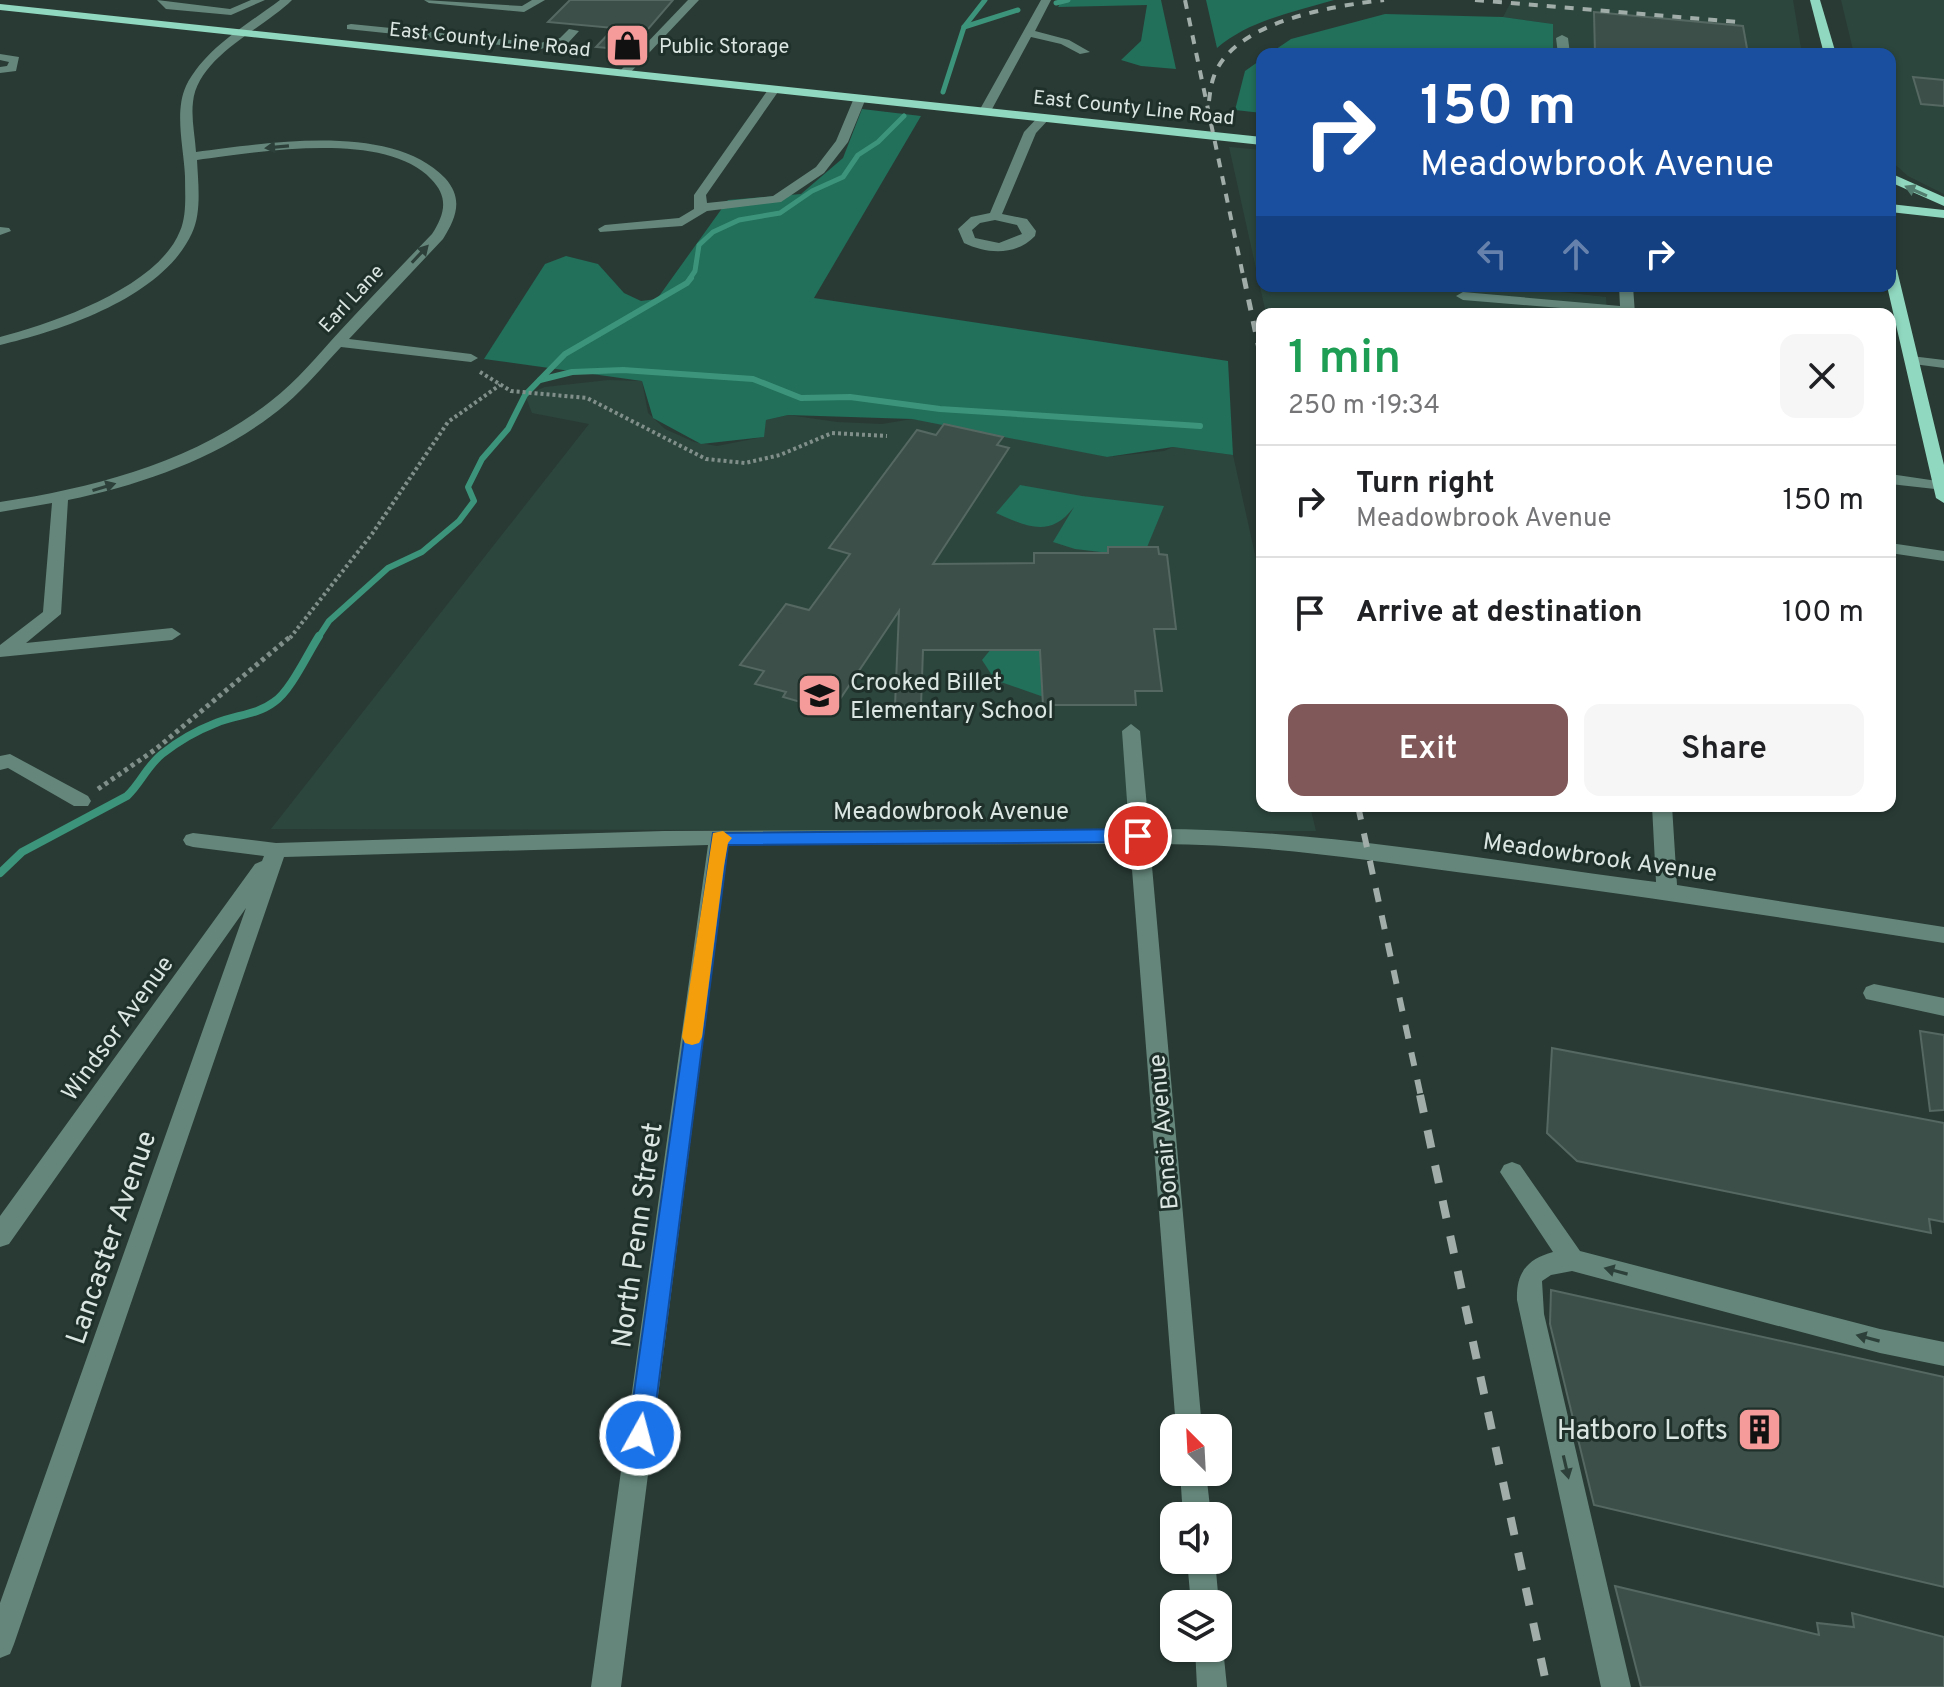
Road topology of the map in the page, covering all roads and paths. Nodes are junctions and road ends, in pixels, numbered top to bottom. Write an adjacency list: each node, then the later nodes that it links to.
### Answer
1 (162, 0): 10 (street)
2 (260, 0): 10 (street)
3 (287, 0): 15 (street)
4 (429, 0): 5 (street)
5 (540, 0)
6 (694, 0): 24 (street)
7 (1046, 0): 14 (street)
8 (1815, 0): 19 (main road)
9 (0, 7): 11 (main road, East County Line Road)
10 (197, 9): 11 (street)
11 (175, 26): 15 (main road, East County Line Road)
12 (351, 27): 17 (street)
13 (573, 31): 17 (street)
14 (1030, 33): 20 (street); 27 (street)
15 (245, 34): 22 (main road, East County Line Road); 30 (street)
16 (1562, 38): 18 (street)
17 (482, 40): 22 (street)
18 (1563, 48)
19 (1828, 48)
20 (1084, 52)
21 (0, 57): 23 (street)
22 (466, 57): 24 (main road, East County Line Road)
23 (0, 70)
24 (624, 73): 25 (main road, East County Line Road)
25 (774, 89): 26 (main road, East County Line Road); 33 (street)
26 (860, 98): 27 (main road, East County Line Road); 33 (street)
27 (985, 111): 28 (main road, East County Line Road)
28 (1044, 118): 29 (main road, East County Line Road); 36 (street)
29 (1256, 140)
30 (189, 157): 43 (street); 44 (street, Earl Lane, one-way to 30)
31 (1896, 180): 32 (main road, one-way to 31)
32 (1944, 202)
33 (701, 208): 37 (street)
34 (1896, 209): 35 (main road)
35 (1944, 214)
36 (995, 216)
37 (667, 224): 38 (street); 39 (street)
38 (605, 229)
39 (669, 240)
40 (1895, 292): 46 (main road)
41 (1463, 296): 42 (street)
42 (1587, 308)
43 (0, 341)
44 (338, 342): 45 (street); 52 (street, Earl Lane, one-way to 44)
45 (471, 358): 48 (path)
46 (1911, 360): 47 (street); 51 (main road)
47 (1944, 364)
48 (500, 385): 49 (path); 60 (path)
49 (887, 436)
50 (1896, 480): 51 (street)
51 (1942, 492)
52 (60, 499): 53 (street, Earl Lane); 57 (street)
53 (0, 507)
54 (1896, 549): 55 (street)
55 (1944, 556)
56 (172, 634): 57 (street)
57 (1, 652)
58 (1131, 731): 62 (street, Bonair Avenue)
59 (0, 763): 60 (street)
60 (81, 801)
61 (1662, 812): 66 (street)
62 (1138, 836): 63 (street, Meadowbrook Avenue); 66 (street, Meadowbrook Avenue); 74 (street, Bonair Avenue)
63 (719, 838): 65 (street, Meadowbrook Avenue); 77 (street, North Penn Street)
64 (193, 840): 65 (street, Meadowbrook Avenue)
65 (276, 850): 71 (street, Windsor Avenue); 75 (street, Lancaster Avenue)
66 (1667, 891): 67 (street, Meadowbrook Avenue)
67 (1944, 935)
68 (1874, 993): 69 (street)
69 (1944, 1007)
70 (1512, 1172): 72 (street)
71 (0, 1236)
72 (1572, 1260): 73 (street, one-way to 72); 79 (street, one-way to 79)
73 (1944, 1354)
74 (1188, 1414)
75 (0, 1644)
76 (1210, 1662): 78 (street)
77 (606, 1687)
78 (1212, 1687)
79 (1616, 1687)

